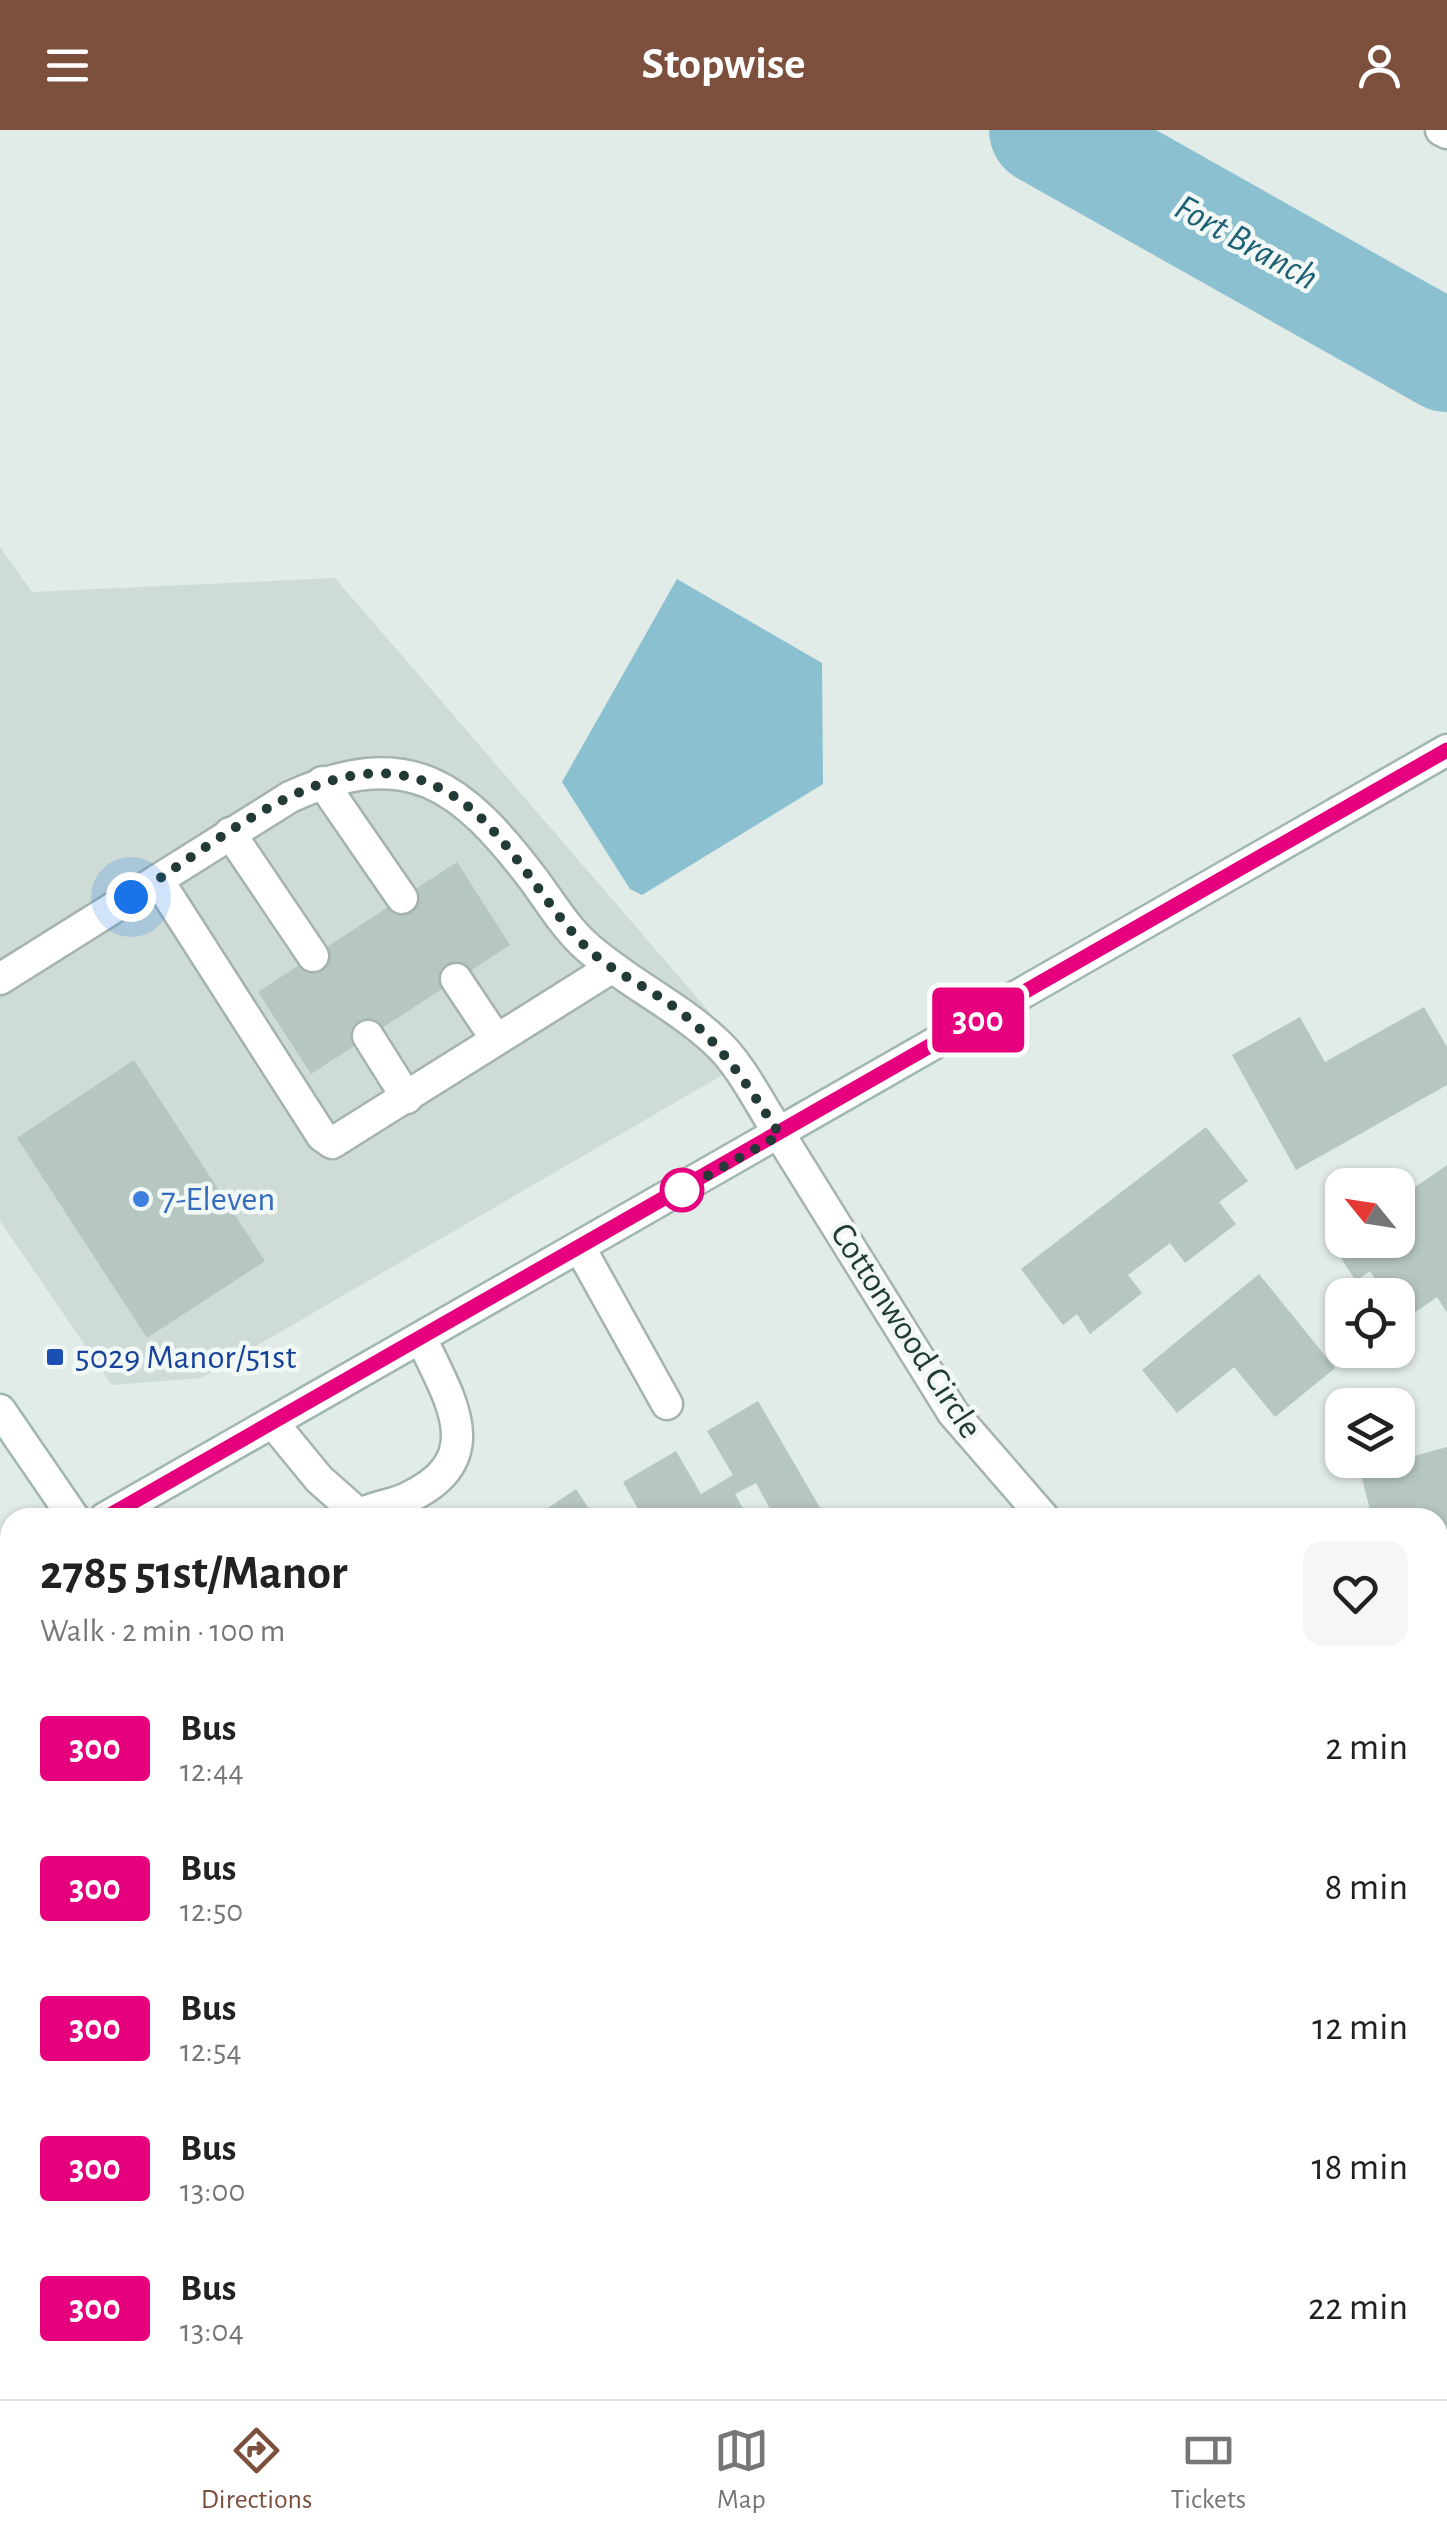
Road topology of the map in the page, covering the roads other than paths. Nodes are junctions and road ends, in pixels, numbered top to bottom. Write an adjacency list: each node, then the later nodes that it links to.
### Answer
1 (1443, 761): 13 (main road)
2 (322, 782): 3 (main road, Cottonwood Circle); 5 (main road); 7 (main road, Cottonwood Circle)
3 (230, 834): 4 (main road, Cottonwood Circle); 6 (main road)
4 (158, 880): 9 (main road, Cottonwood Circle); 12 (main road)
5 (402, 898)
6 (313, 956)
7 (611, 968): 11 (main road); 13 (main road, Cottonwood Circle)
8 (456, 978): 11 (main road)
9 (0, 979)
10 (368, 1036): 12 (main road)
11 (496, 1039): 12 (main road)
12 (408, 1098)
13 (780, 1135): 14 (main road); 23 (main road, Cottonwood Circle)
14 (580, 1248): 15 (main road); 16 (main road)
15 (421, 1338): 18 (main road); 22 (main road)
16 (666, 1404)
17 (0, 1410): 19 (main road)
18 (273, 1423): 20 (main road); 21 (main road)
19 (67, 1508)
20 (123, 1508)
21 (350, 1508)
22 (380, 1508)
23 (1035, 1508)

